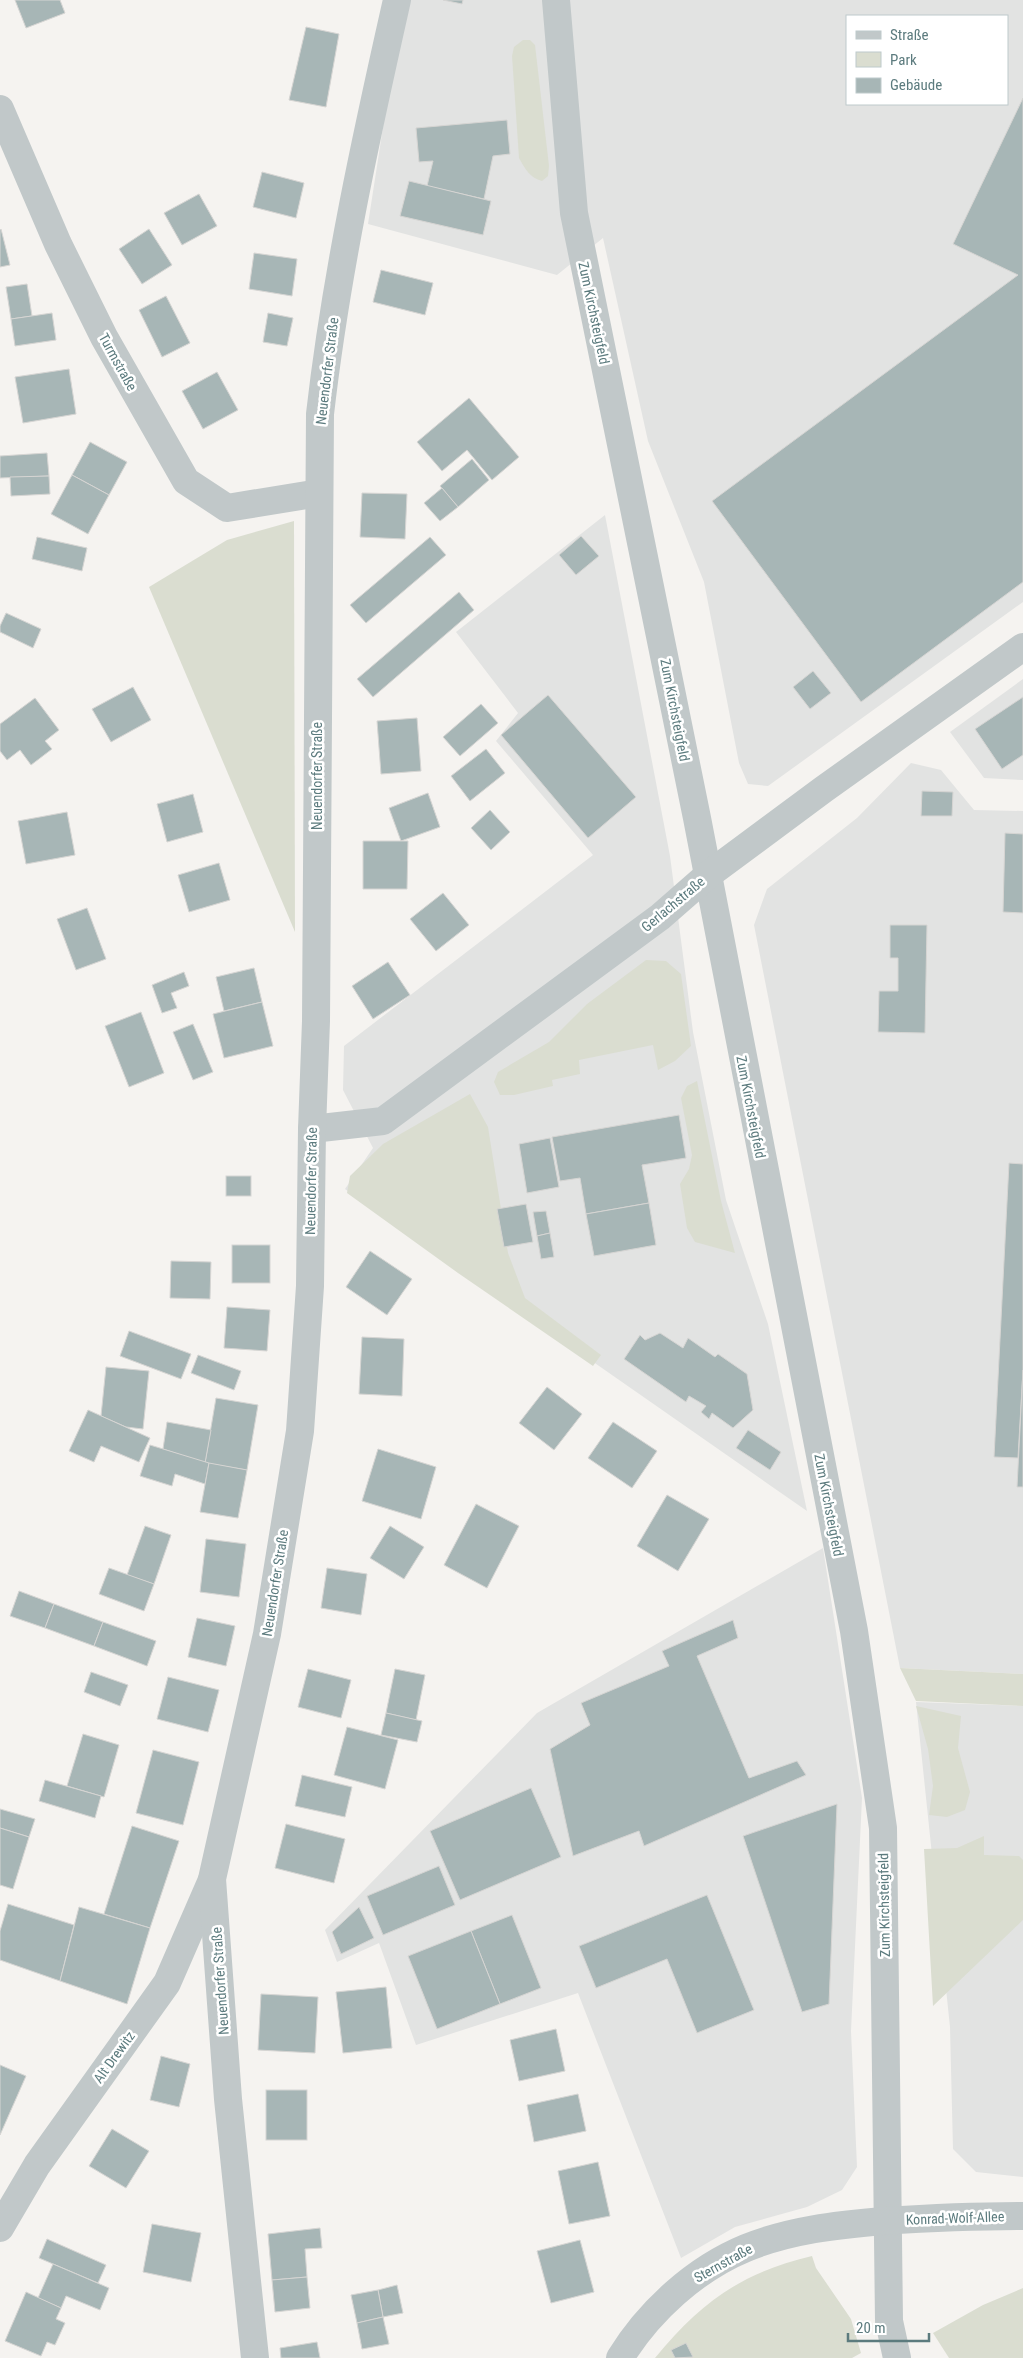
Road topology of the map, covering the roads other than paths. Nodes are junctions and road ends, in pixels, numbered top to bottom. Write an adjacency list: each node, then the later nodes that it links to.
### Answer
1 (397, 0): 4 (street, Neuendorfer Straße)
2 (556, 0): 6 (street, Zum Kirchsteigfeld)
3 (0, 109): 4 (street, Turmstraße)
4 (318, 493): 7 (street, Neuendorfer Straße)
5 (1023, 648): 6 (street, Gerlachstraße)
6 (708, 875): 7 (street, Gerlachstraße); 10 (street, Zum Kirchsteigfeld)
7 (312, 1130): 8 (street, Neuendorfer Straße)
8 (212, 1879): 11 (street, Alt Drewitz); 12 (street, Neuendorfer Straße)
9 (1023, 2216): 10 (street, Konrad-Wolf-Allee)
10 (888, 2221): 13 (street, Sternstraße); 14 (street, Zum Kirchsteigfeld)
11 (0, 2228)
12 (255, 2358)
13 (620, 2358)
14 (897, 2358)

